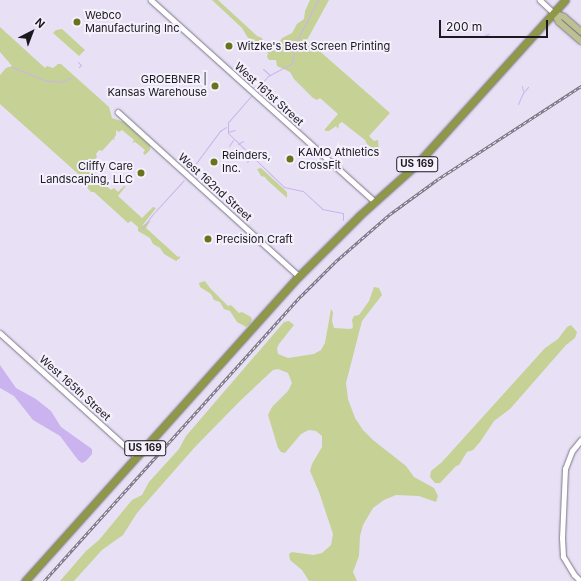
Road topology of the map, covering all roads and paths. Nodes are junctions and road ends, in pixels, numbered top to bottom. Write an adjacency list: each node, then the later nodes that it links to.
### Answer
1 (151, 0): 8 (street, West 161st Street)
2 (540, 0): 4 (street)
3 (566, 0): 4 (highway, US 169)
4 (554, 13): 5 (main road); 6 (main road); 8 (highway, US 169)
5 (581, 32)
6 (581, 41)
7 (118, 112): 9 (street, West 162nd Street)
8 (375, 202): 9 (highway, US 169)
9 (300, 276): 12 (highway, US 169)
10 (0, 333): 12 (street, West 165th Street)
11 (581, 440): 14 (street)
12 (137, 457): 13 (highway, US 169)
13 (24, 581)
14 (580, 581)

